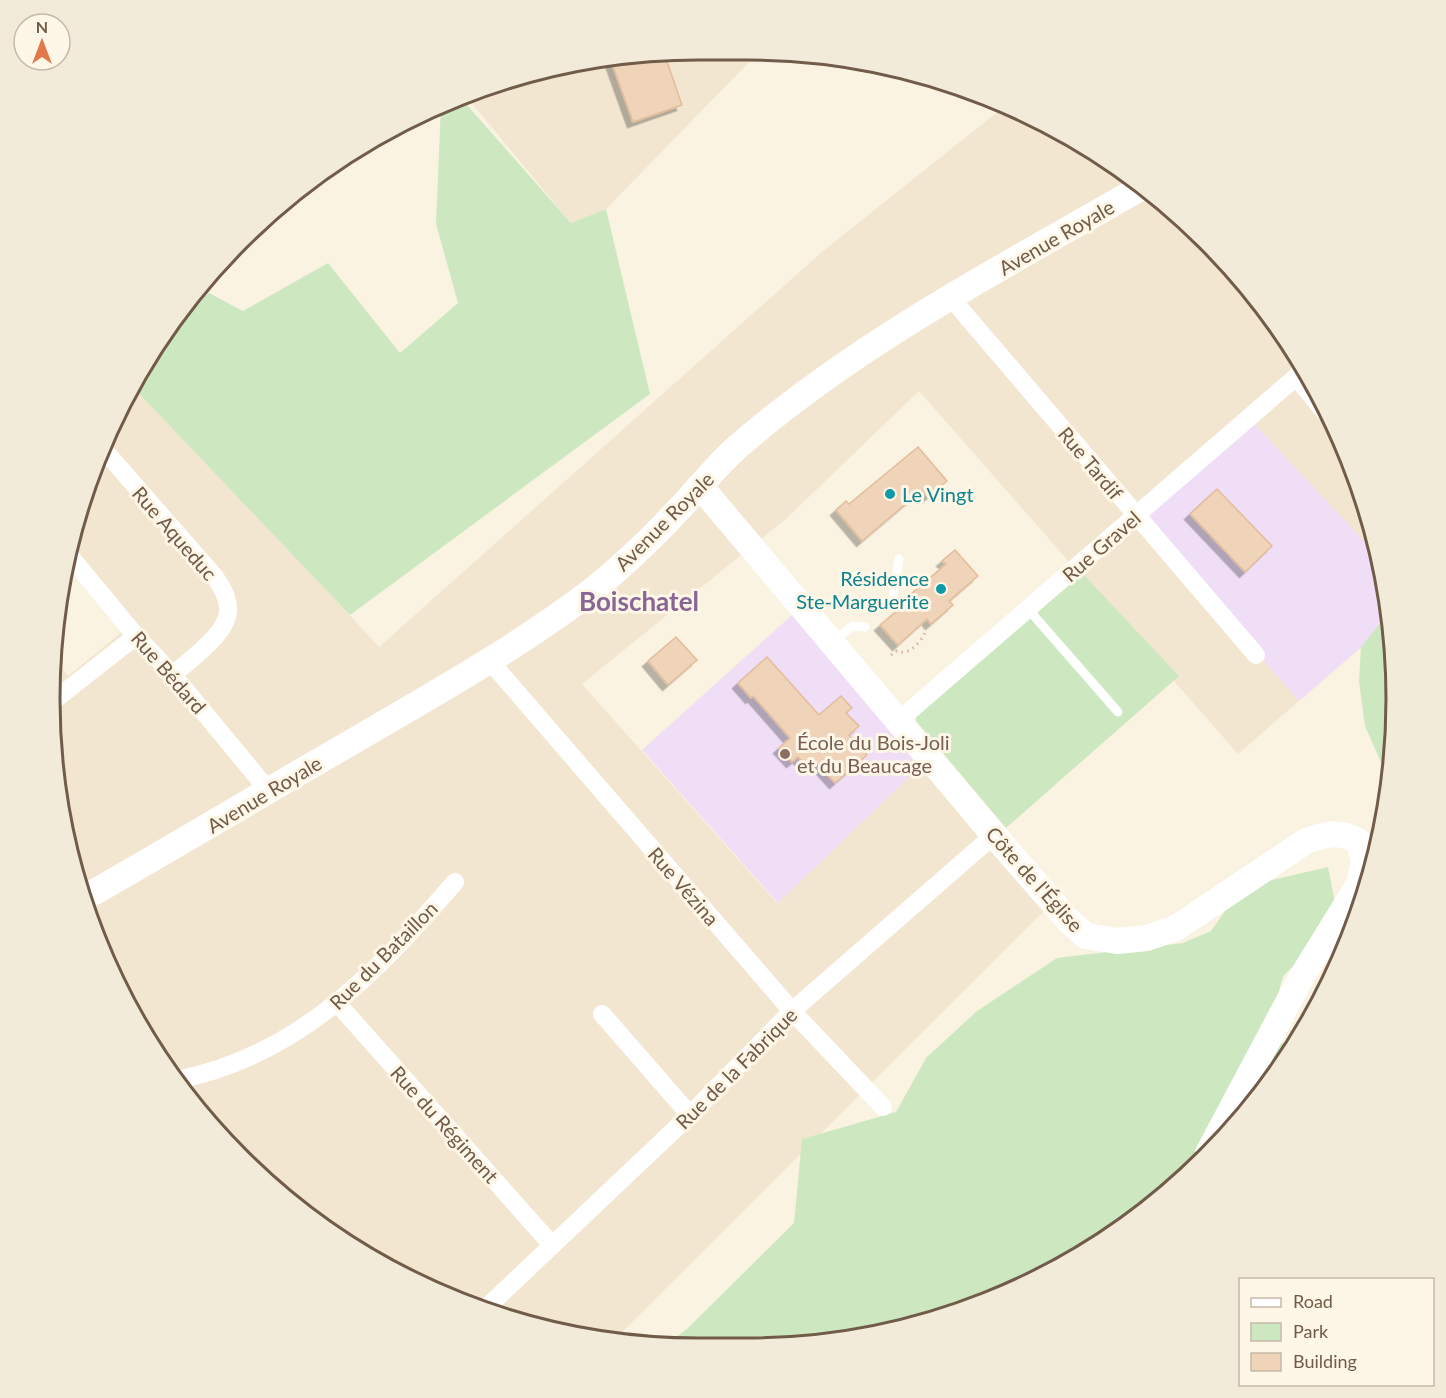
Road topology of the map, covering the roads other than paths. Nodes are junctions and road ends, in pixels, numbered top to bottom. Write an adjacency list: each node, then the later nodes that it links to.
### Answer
1 (1135, 191): 2 (main road, Avenue Royale)
2 (951, 298): 5 (main road, Avenue Royale); 6 (street, Rue Tardif)
3 (1297, 375): 6 (street, Rue Gravel)
4 (109, 455): 16 (street, Rue Aqueduc)
5 (700, 486): 13 (main road, Côte de l'Église); 15 (main road, Avenue Royale)
6 (1136, 515): 10 (street, Rue Gravel); 14 (street, Rue Tardif)
7 (899, 559): 9 (lane)
8 (75, 562): 12 (street, Rue Bédard)
9 (892, 605)
10 (1028, 609): 18 (lane); 19 (street, Rue Gravel)
11 (866, 627): 13 (lane)
12 (136, 636): 16 (street, Rue Bédard); 17 (street)
13 (831, 642): 19 (main road, Côte de l'Église)
14 (1256, 655)
15 (489, 660): 20 (main road, Avenue Royale); 27 (street, Rue Vézina)
16 (173, 675): 20 (street, Rue Bédard)
17 (60, 696)
18 (1118, 712)
19 (898, 721): 21 (main road, Côte de l'Église)
20 (268, 790): 25 (main road, Avenue Royale)
21 (994, 835): 22 (main road, Côte de l'Église); 27 (street, Rue de la Fabrique)
22 (1362, 872)
23 (455, 882): 26 (street, Rue du Bataillon)
24 (1357, 887): 32 (main road, Côte de l'Église)
25 (91, 894)
26 (338, 1004): 29 (street, Rue du Bataillon); 33 (street, Rue du Régiment)
27 (792, 1011): 30 (street, Rue Vézina); 31 (street, Rue de la Fabrique)
28 (603, 1014): 31 (street)
29 (185, 1079)
30 (884, 1107)
31 (690, 1115): 33 (street, Rue de la Fabrique)
32 (1223, 1124)
33 (552, 1245): 34 (street, Rue de la Fabrique)
34 (491, 1303)

